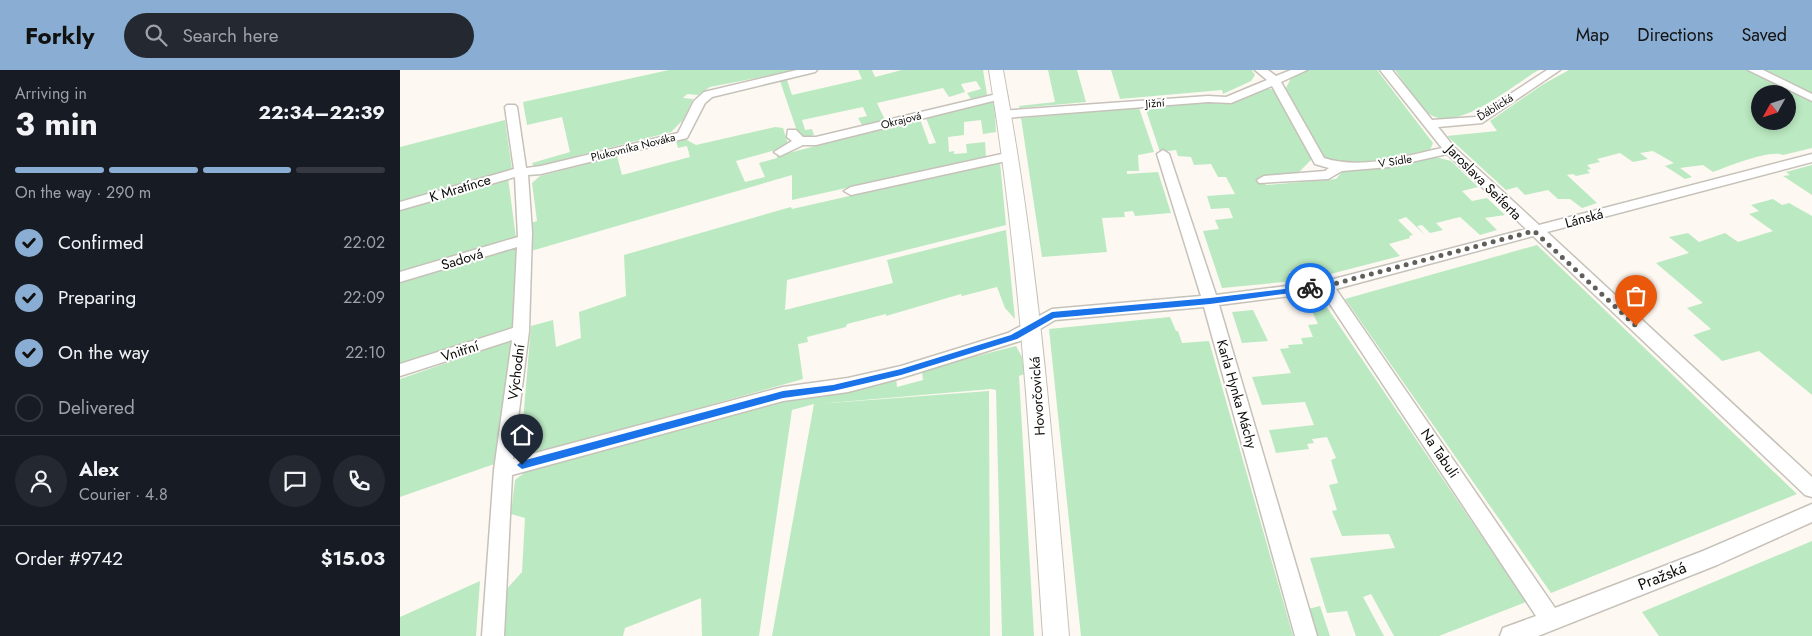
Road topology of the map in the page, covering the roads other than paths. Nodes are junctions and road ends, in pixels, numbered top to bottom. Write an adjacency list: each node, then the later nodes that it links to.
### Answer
1 (811, 70): 21 (street, Plukovníka Nováka)
2 (996, 70): 9 (street, Hovorčovická)
3 (1261, 70): 8 (street)
4 (1300, 70): 8 (street, Jižní)
5 (1386, 70): 13 (street, Jaroslava Seiferta)
6 (1554, 70): 13 (street, Ďáblická)
7 (1754, 70): 10 (street)
8 (1275, 81): 12 (street, Jižní); 19 (street)
9 (1001, 96): 12 (street, Hovorčovická); 15 (street, Okrajová)
10 (1812, 98)
11 (511, 108): 21 (street, Východní)
12 (1004, 114): 17 (street, Hovorčovická)
13 (1429, 124): 14 (street, Jaroslava Seiferta)
14 (1450, 150): 20 (street, V Sídle); 26 (street, Jaroslava Seiferta)
15 (780, 152)
16 (1163, 154): 30 (street, Karla Hynka Máchy)
17 (1011, 156): 24 (street); 31 (street, Hovorčovická)
18 (1812, 158): 26 (street, Lánská)
19 (1319, 161): 20 (street, V Sídle); 22 (street)
20 (1339, 167): 22 (street, V Sídle)
21 (521, 173): 25 (street, K Mratínce); 27 (street, Východní)
22 (1313, 177): 23 (street, V Sídle)
23 (1264, 180)
24 (851, 191)
25 (400, 206)
26 (1534, 231): 29 (street, Lánská); 35 (street, Jaroslava Seiferta)
27 (524, 240): 28 (street, Sadová); 32 (street, Východní)
28 (400, 277)
29 (1326, 286): 30 (street, Lánská); 37 (street, Na Tabuli)
30 (1210, 301): 31 (street, Lánská); 40 (street, Karla Hynka Máchy)
31 (1031, 325): 34 (street, Lánská); 39 (street, Hovorčovická)
32 (521, 331): 33 (street, Vnitřní); 34 (street, Východní)
33 (400, 370)
34 (503, 470): 38 (street, Východní)
35 (1812, 489)
36 (1812, 513): 37 (street, Pražská)
37 (1551, 620): 41 (street, Pražská)
38 (493, 636)
39 (1056, 636)
40 (1306, 636)
41 (1511, 636)

